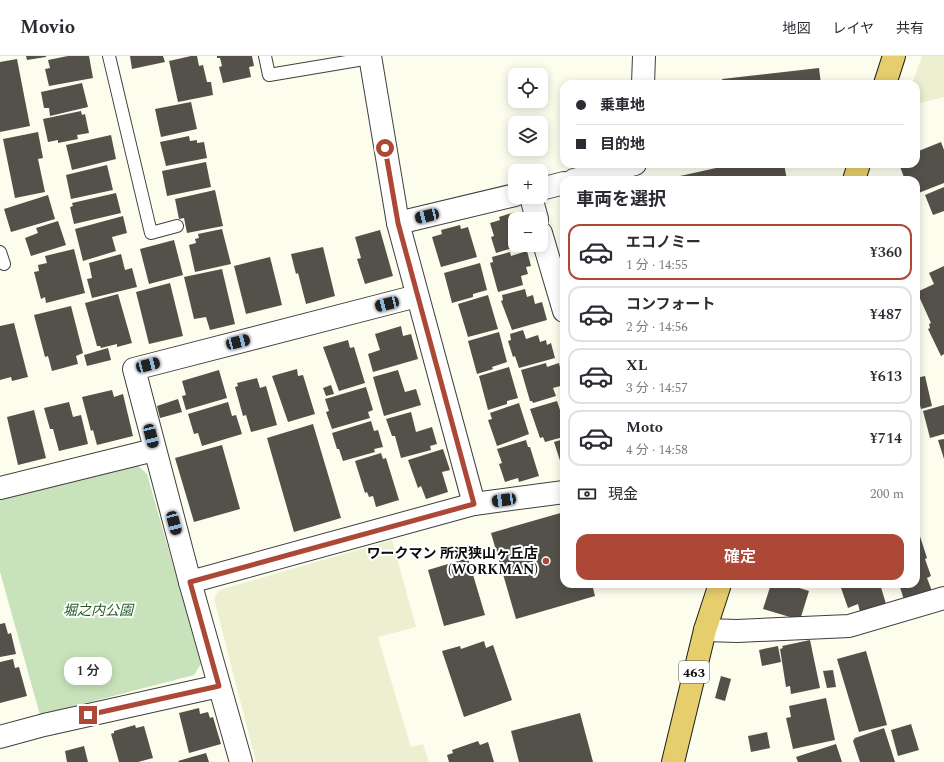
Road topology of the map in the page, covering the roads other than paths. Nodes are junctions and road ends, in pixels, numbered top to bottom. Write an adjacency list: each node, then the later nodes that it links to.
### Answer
1 (109, 56): 14 (lane)
2 (265, 56): 5 (lane)
3 (644, 56): 6 (street)
4 (894, 56): 7 (highway)
5 (370, 57): 13 (street)
6 (643, 80)
7 (886, 80)
8 (620, 168): 9 (street)
9 (589, 176)
10 (560, 184): 11 (street)
11 (548, 187)
12 (508, 197): 13 (street)
13 (398, 223): 16 (street)
14 (177, 226)
15 (547, 252): 17 (street)
16 (417, 296): 18 (street); 21 (street)
17 (560, 297)
18 (154, 450): 19 (street); 22 (street)
19 (0, 488)
20 (560, 493): 21 (street)
21 (474, 504): 22 (street)
22 (190, 582): 26 (street)
23 (719, 588): 25 (highway, 463)
24 (944, 598): 25 (street)
25 (704, 630): 29 (highway, 463)
26 (219, 686): 27 (street); 28 (street)
27 (0, 737)
28 (241, 762)
29 (673, 762)

